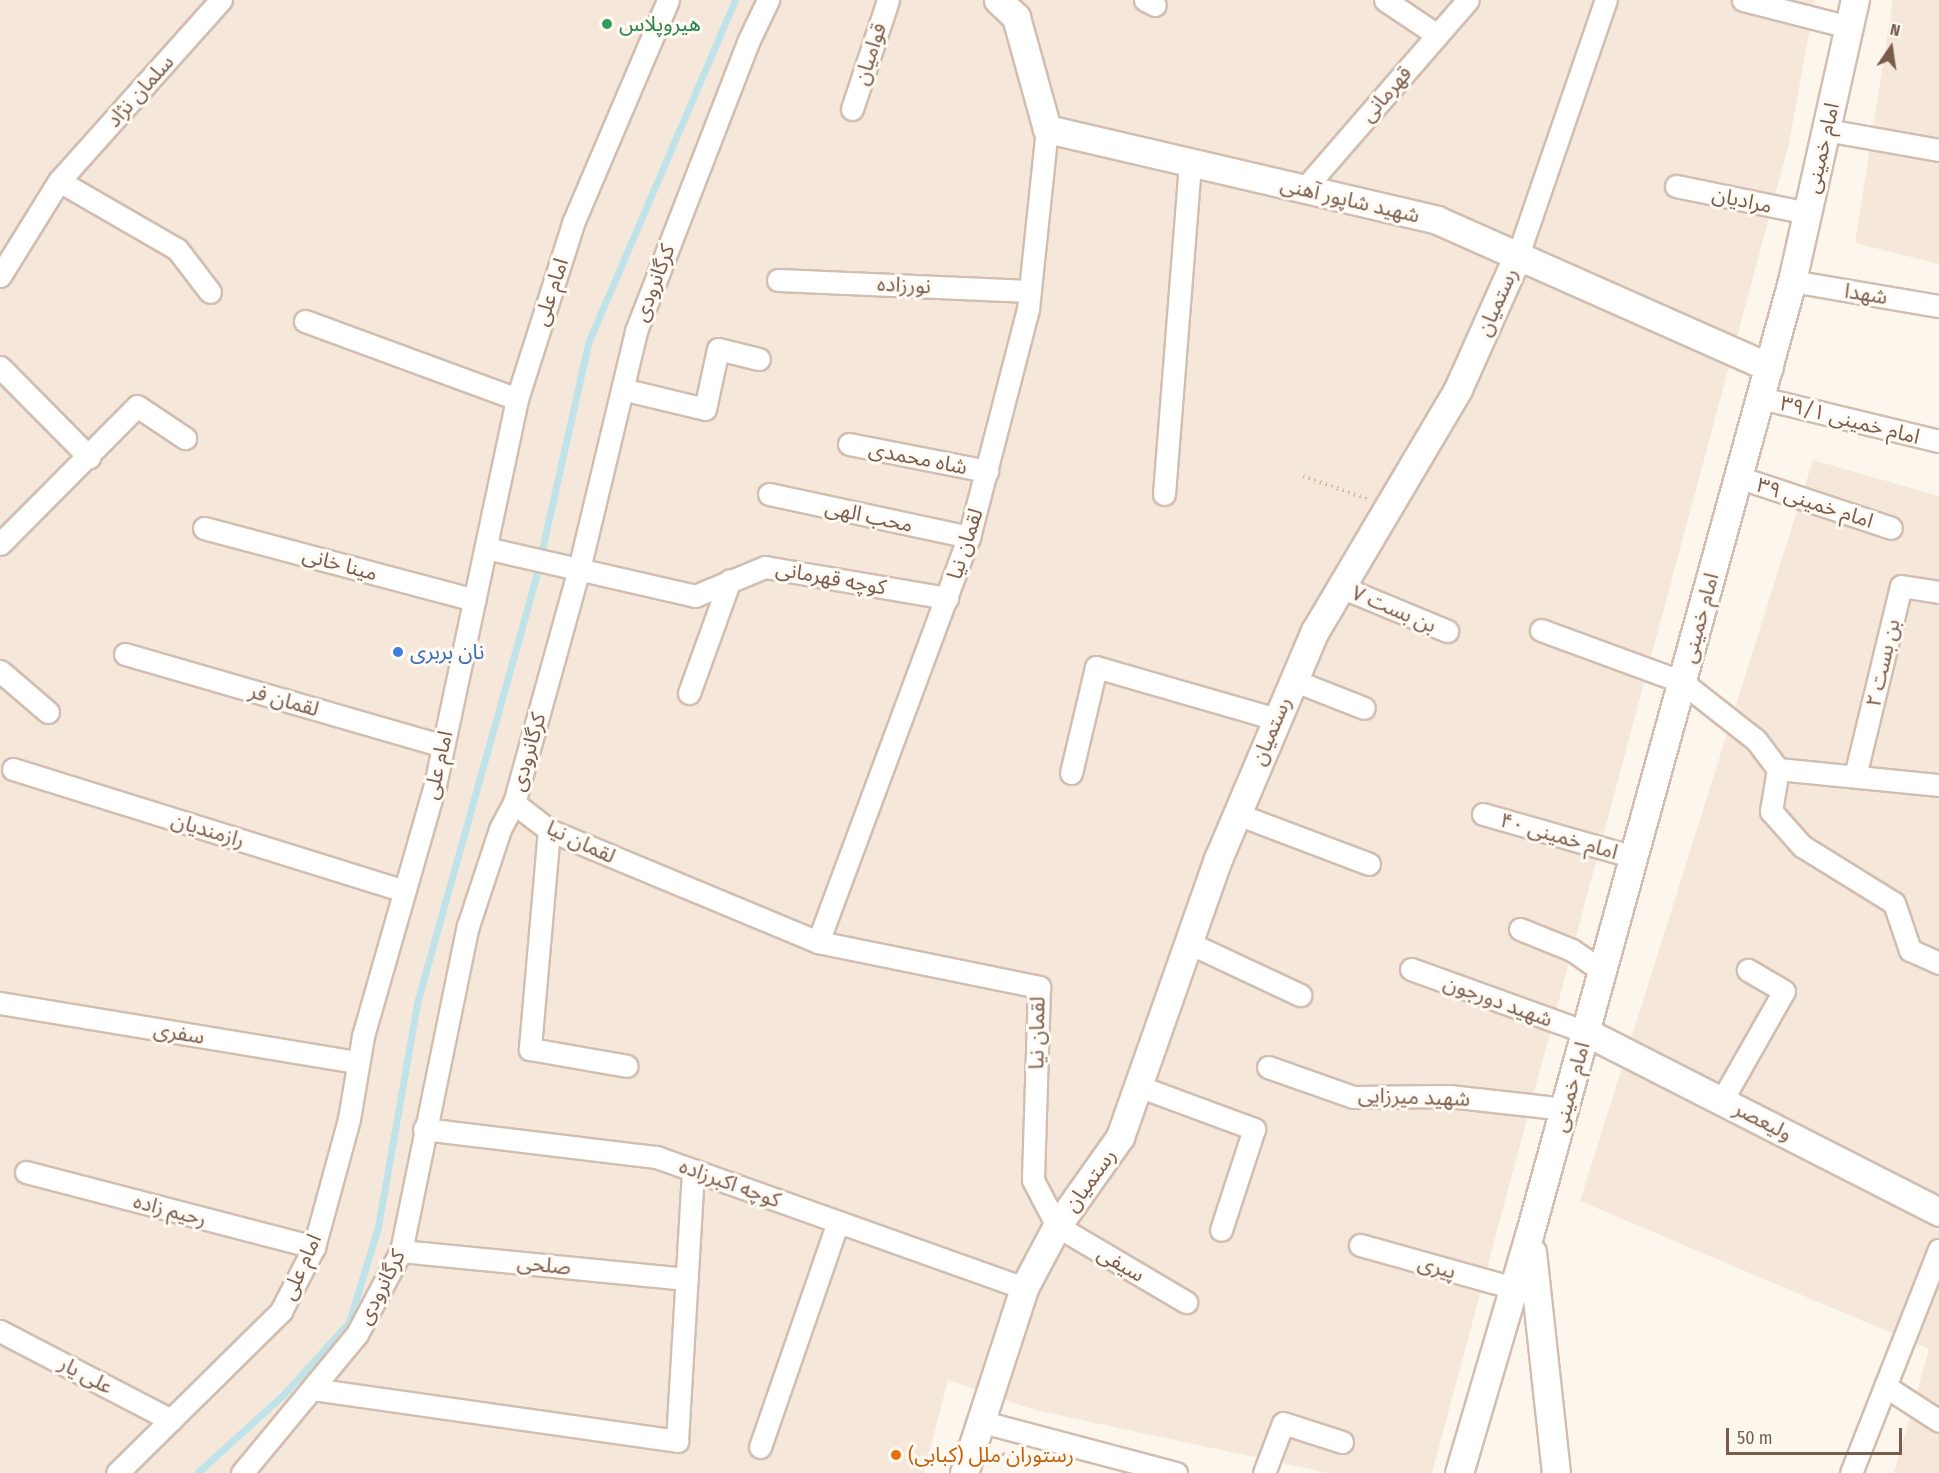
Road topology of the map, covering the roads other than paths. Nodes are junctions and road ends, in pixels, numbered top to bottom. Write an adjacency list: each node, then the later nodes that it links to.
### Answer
1 (221, 0): 18 (street, سلمان نژاد)
2 (668, 0): 35 (street, امام علی)
3 (768, 0): 33 (street, کرگانرودی)
4 (888, 0): 13 (street, قوامیان)
5 (998, 0): 14 (street)
6 (1384, 0): 12 (street)
7 (1468, 0): 12 (street, قهرمانی)
8 (1606, 0): 22 (street, رستمیان)
9 (1743, 0): 11 (street)
10 (1855, 0): 11 (street, امام خمینی)
11 (1849, 27): 15 (street, امام خمینی)
12 (1437, 35): 20 (street, قهرمانی)
13 (852, 109)
14 (1047, 129): 17 (street, شهید شاپور آهنی); 26 (street, لقمان نیا)
15 (1826, 130): 16 (street); 21 (street, امام خمینی)
16 (1939, 150)
17 (1190, 162): 20 (street, شهید شاپور آهنی); 43 (street)
18 (59, 181): 23 (street, سلمان نژاد); 27 (street)
19 (1676, 186): 21 (street, مرادیان)
20 (1304, 189): 22 (street, شهید شاپور آهنی)
21 (1808, 213): 25 (street, امام خمینی)
22 (1518, 255): 32 (street, شهید شاپور آهنی); 51 (street, رستمیان)
23 (0, 276)
24 (778, 280): 26 (street, نورزاده)
25 (1792, 281): 28 (street, شهدا); 32 (street, امام خمینی)
26 (1030, 291): 40 (street, لقمان نیا)
27 (210, 292)
28 (1939, 306)
29 (305, 321): 35 (street)
30 (759, 358): 33 (street)
31 (0, 367): 39 (street)
32 (1769, 367): 34 (street, امام خمینی)
33 (622, 389): 49 (street, کرگانرودی)
34 (1761, 398): 37 (street, امام خمینی ۳۹/۱); 41 (street, امام خمینی)
35 (517, 399): 48 (street, امام علی)
36 (185, 438): 39 (street)
37 (1939, 441)
38 (849, 444): 40 (street, شاه محمدی)
39 (88, 457): 47 (street)
40 (987, 471): 46 (street, لقمان نیا)
41 (1738, 477): 45 (street, امام خمینی ۳۹); 60 (street, امام خمینی)
42 (769, 494): 46 (street, محب الهی)
43 (1164, 494)
44 (204, 528): 54 (street, مینا خانی)
45 (1891, 528)
46 (969, 537): 53 (street, لقمان نیا)
47 (0, 544)
48 (486, 548): 49 (street, کوچه قهرمانی); 54 (street, امام علی)
49 (579, 569): 50 (street, کوچه قهرمانی); 71 (street, کرگانرودی)
50 (730, 580): 53 (street, کوچه قهرمانی); 61 (street)
51 (1341, 587): 56 (street, بن بست ۷); 59 (street, رستمیان)
52 (1939, 592): 69 (street, بن بست ۲)
53 (947, 598): 79 (street, لقمان نیا)
54 (475, 600): 65 (street, امام علی)
55 (1541, 630): 60 (street)
56 (1447, 631)
57 (125, 654): 65 (street, لقمان فر)
58 (0, 671): 63 (street)
59 (1293, 680): 62 (street); 64 (street, رستمیان)
60 (1682, 682): 67 (street); 75 (street, امام خمینی)
61 (689, 693)
62 (1364, 708)
63 (48, 712)
64 (1276, 719): 68 (street); 72 (street, رستمیان)
65 (443, 746): 77 (street, امام علی)
66 (13, 769): 77 (street, رازمندیان)
67 (1778, 769): 69 (street); 81 (street)
68 (1071, 773)
69 (1855, 776): 70 (street)
70 (1939, 785)
71 (514, 803): 74 (street, لقمان نیا); 94 (street, کرگانرودی)
72 (1237, 814): 76 (street); 80 (street, رستمیان)
73 (1483, 814): 75 (street, امام خمینی ۴۰)
74 (549, 830): 79 (street, لقمان نیا); 89 (street)
75 (1634, 857): 84 (street, امام خمینی)
76 (1369, 864)
77 (404, 891): 88 (street, امام علی)
78 (1520, 929): 84 (street)
79 (818, 942): 99 (street, لقمان نیا)
80 (1188, 943): 85 (street); 91 (street, رستمیان)
81 (1939, 963)
82 (1411, 969): 87 (street, شهید دورجون)
83 (1748, 970): 92 (street)
84 (1602, 971): 87 (street, امام خمینی)
85 (1300, 995)
86 (0, 1003): 88 (street, سفری)
87 (1586, 1032): 92 (street, ولیعصر); 93 (street, امام خمینی)
88 (357, 1062): 103 (street, امام علی)
89 (627, 1066)
90 (1268, 1067): 93 (street, شهید میرزایی)
91 (1138, 1086): 99 (street, رستمیان); 100 (street)
92 (1722, 1100): 97 (street, ولیعصر)
93 (1564, 1109): 101 (street, امام خمینی)
94 (424, 1129): 95 (street, کوچه اکبرزاده); 105 (street, کرگانرودی)
95 (693, 1170): 98 (street, کوچه اکبرزاده); 106 (street)
96 (26, 1172): 103 (street, رحیم زاده)
97 (1939, 1212)
98 (838, 1222): 107 (street, کوچه اکبرزاده); 117 (street)
99 (1057, 1226): 107 (street, رستمیان); 109 (street, سیفی)
100 (1221, 1230)
101 (1530, 1232): 108 (street, امام خمینی); 124 (street, امام خمینی)
102 (1360, 1245): 108 (street, پیری)
103 (314, 1247): 113 (street, امام علی)
104 (1939, 1250): 111 (street)
105 (401, 1251): 106 (street, صلحی); 112 (street, کرگانرودی)
106 (687, 1279): 112 (street)
107 (1024, 1288): 114 (street, رستمیان)
108 (1514, 1288): 123 (street, امام خمینی)
109 (1186, 1302)
110 (0, 1331): 113 (street, علی یار)
111 (1885, 1386): 115 (street); 125 (street)
112 (313, 1389): 119 (street, کرگانرودی)
113 (171, 1420): 118 (street, امام علی)
114 (979, 1421): 120 (street, رستمیان); 121 (street)
115 (1939, 1421)
116 (1342, 1442): 122 (street)
117 (760, 1447)
118 (117, 1473)
119 (242, 1473)
120 (964, 1473)
121 (1176, 1473)
122 (1264, 1473)
123 (1459, 1473)
124 (1556, 1473)
125 (1851, 1473)

